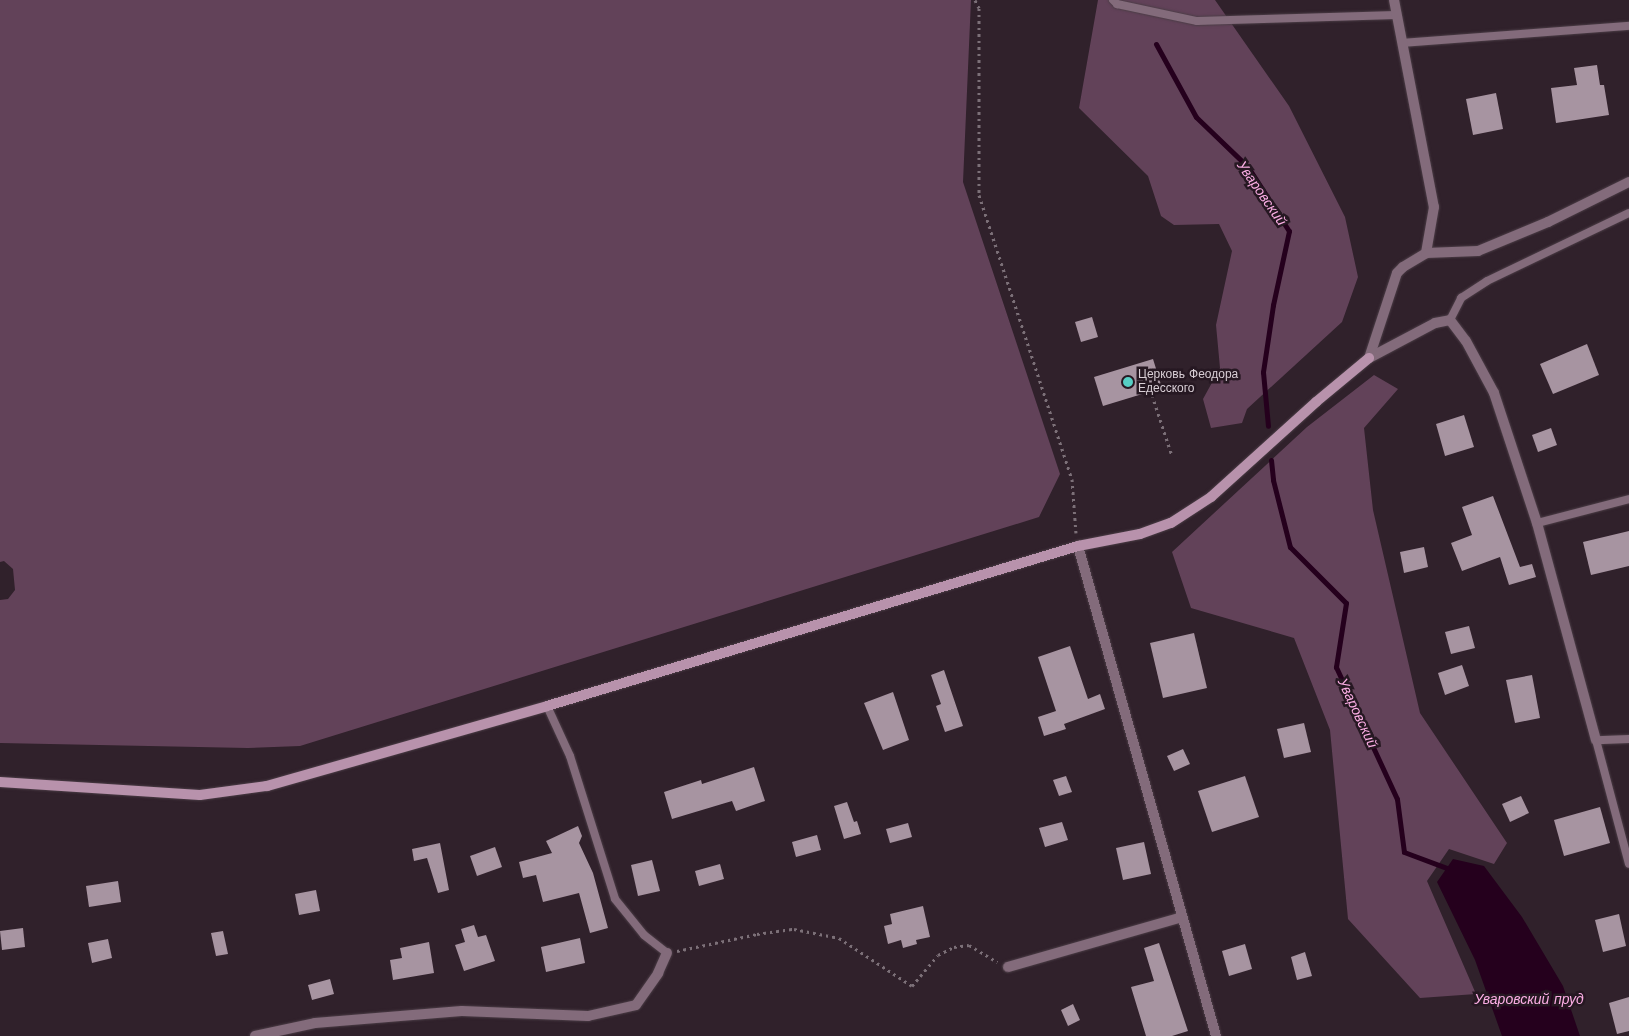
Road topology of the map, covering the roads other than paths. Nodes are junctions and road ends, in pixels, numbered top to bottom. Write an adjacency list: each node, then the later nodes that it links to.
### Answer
1 (1113, 0): 3 (lane)
2 (1394, 0): 3 (street)
3 (1396, 15): 5 (street)
4 (1629, 26): 5 (lane)
5 (1402, 43): 8 (street)
6 (1629, 182): 8 (street)
7 (1629, 212): 9 (lane)
8 (1426, 253): 10 (street)
9 (1450, 320): 10 (street); 12 (street)
10 (1369, 358): 13 (street)
11 (1629, 499): 12 (lane)
12 (1536, 523): 16 (street)
13 (1078, 546): 14 (street); 19 (street)
14 (547, 706): 17 (street); 20 (lane)
15 (1629, 739): 16 (lane)
16 (1596, 740): 18 (lane)
17 (0, 782)
18 (1629, 864)
19 (1182, 917): 21 (street); 23 (street)
20 (667, 953): 22 (street)
21 (1008, 967)
22 (255, 1036)
23 (1216, 1036)

